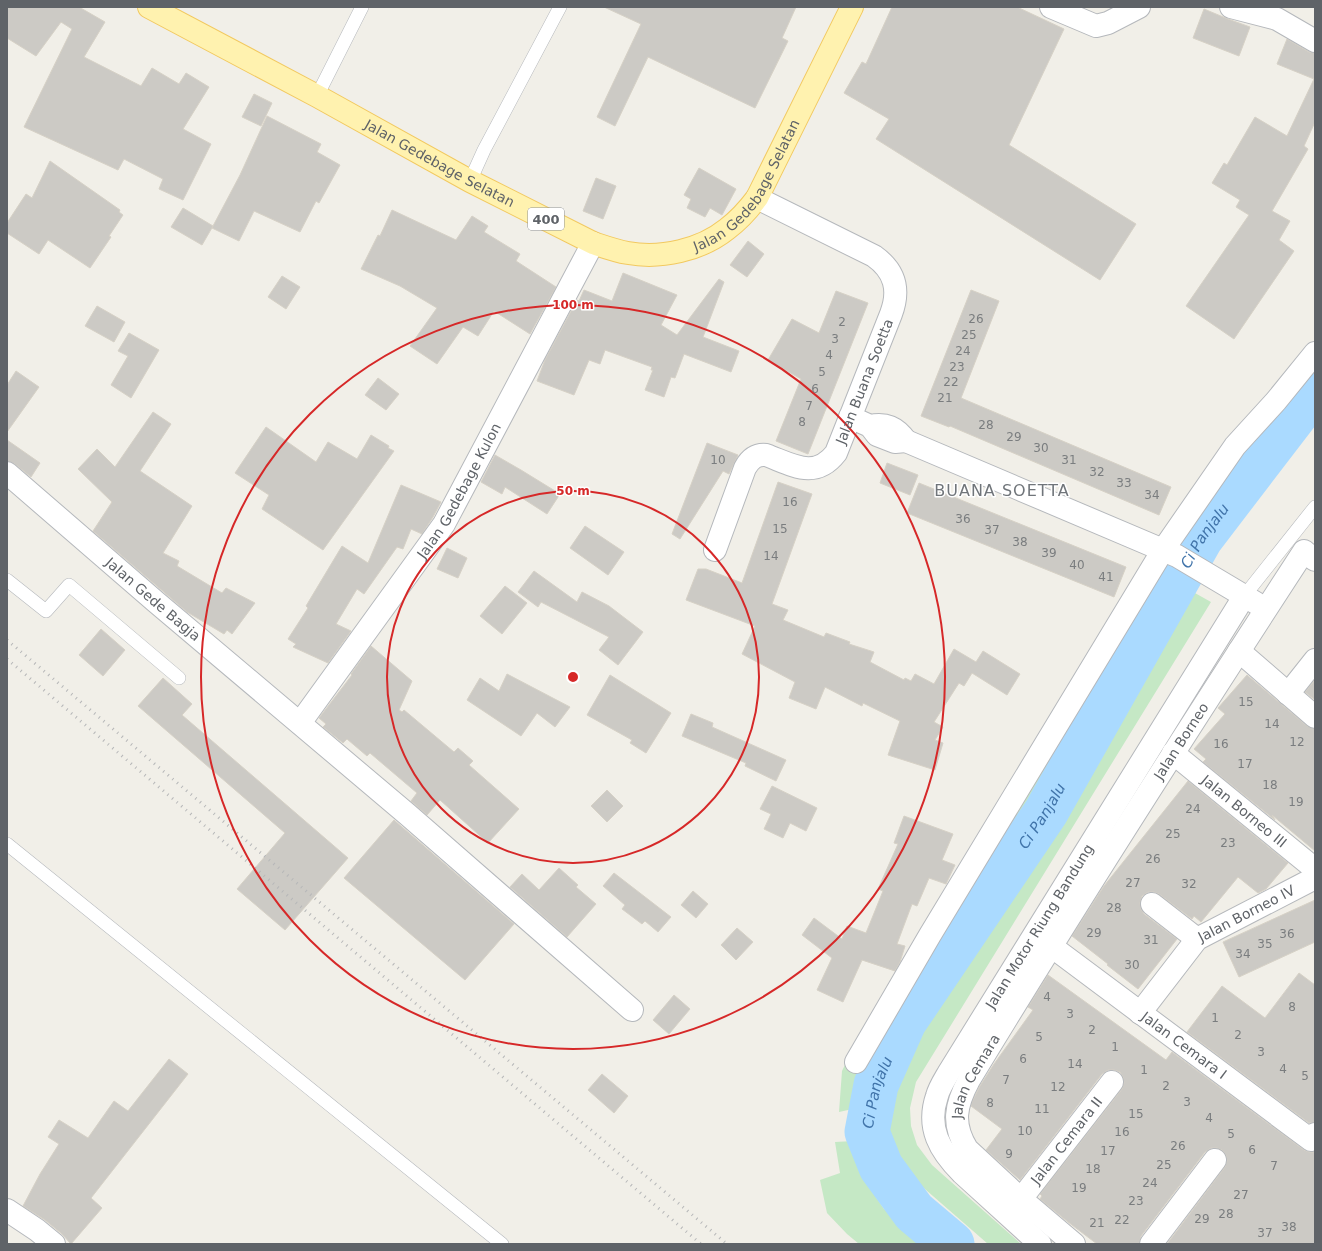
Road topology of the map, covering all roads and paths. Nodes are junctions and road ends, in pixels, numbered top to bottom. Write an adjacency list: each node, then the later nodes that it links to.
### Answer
1 (149, 7): 9 (main road, Jalan Gedebage Selatan / 400)
2 (362, 7): 9 (lane)
3 (560, 7): 10 (lane)
4 (852, 7): 11 (main road, Jalan Gedebage Selatan / 400)
5 (1051, 7): 6 (street)
6 (1139, 7)
7 (1231, 7): 8 (street)
8 (1315, 41)
9 (317, 96): 10 (main road, Jalan Gedebage Selatan / 400)
10 (470, 181): 12 (main road, Jalan Gedebage Selatan / 400)
11 (757, 198): 12 (main road, Jalan Gedebage Selatan / 400); 14 (street, Jalan Buana Soetta)
12 (593, 243): 28 (street, Jalan Gedebage Kulon)
13 (1315, 353): 18 (street)
14 (850, 417): 17 (street, Jalan Buana Soetta); 18 (street)
15 (7, 473): 28 (street, Jalan Gede Bagja)
16 (1315, 507): 21 (lane)
17 (715, 550)
18 (1170, 553): 21 (street); 38 (street)
19 (1315, 560): 22 (street, Jalan Borneo)
20 (7, 580): 25 (lane)
21 (1239, 592): 22 (street); 46 (street, Jalan Motor Riung Bandung)
22 (1266, 609): 23 (street, Jalan Borneo)
23 (1239, 651): 26 (street); 29 (street, Jalan Borneo)
24 (1315, 660): 26 (street)
25 (179, 678)
26 (1288, 694): 27 (street)
27 (1315, 717)
28 (300, 724): 36 (street, Jalan Gede Bagja)
29 (1173, 753): 31 (street, Jalan Borneo III); 35 (street, Jalan Borneo)
30 (7, 844): 45 (lane)
31 (1315, 869)
32 (1315, 878): 34 (street, Jalan Borneo IV)
33 (1152, 904): 34 (street)
34 (1197, 939): 37 (street, Jalan Borneo IV)
35 (1051, 946): 37 (street, Jalan Cemara I); 42 (street, Jalan Cemara)
36 (632, 1010)
37 (1140, 1013): 40 (street, Jalan Cemara I)
38 (856, 1062)
39 (1112, 1082): 42 (street, Jalan Cemara II)
40 (1315, 1134)
41 (1215, 1160): 48 (street)
42 (1022, 1199): 47 (street, Jalan Cemara)
43 (7, 1210): 44 (street)
44 (54, 1244)
45 (502, 1244)
46 (1040, 1244)
47 (1074, 1244)
48 (1150, 1244)

